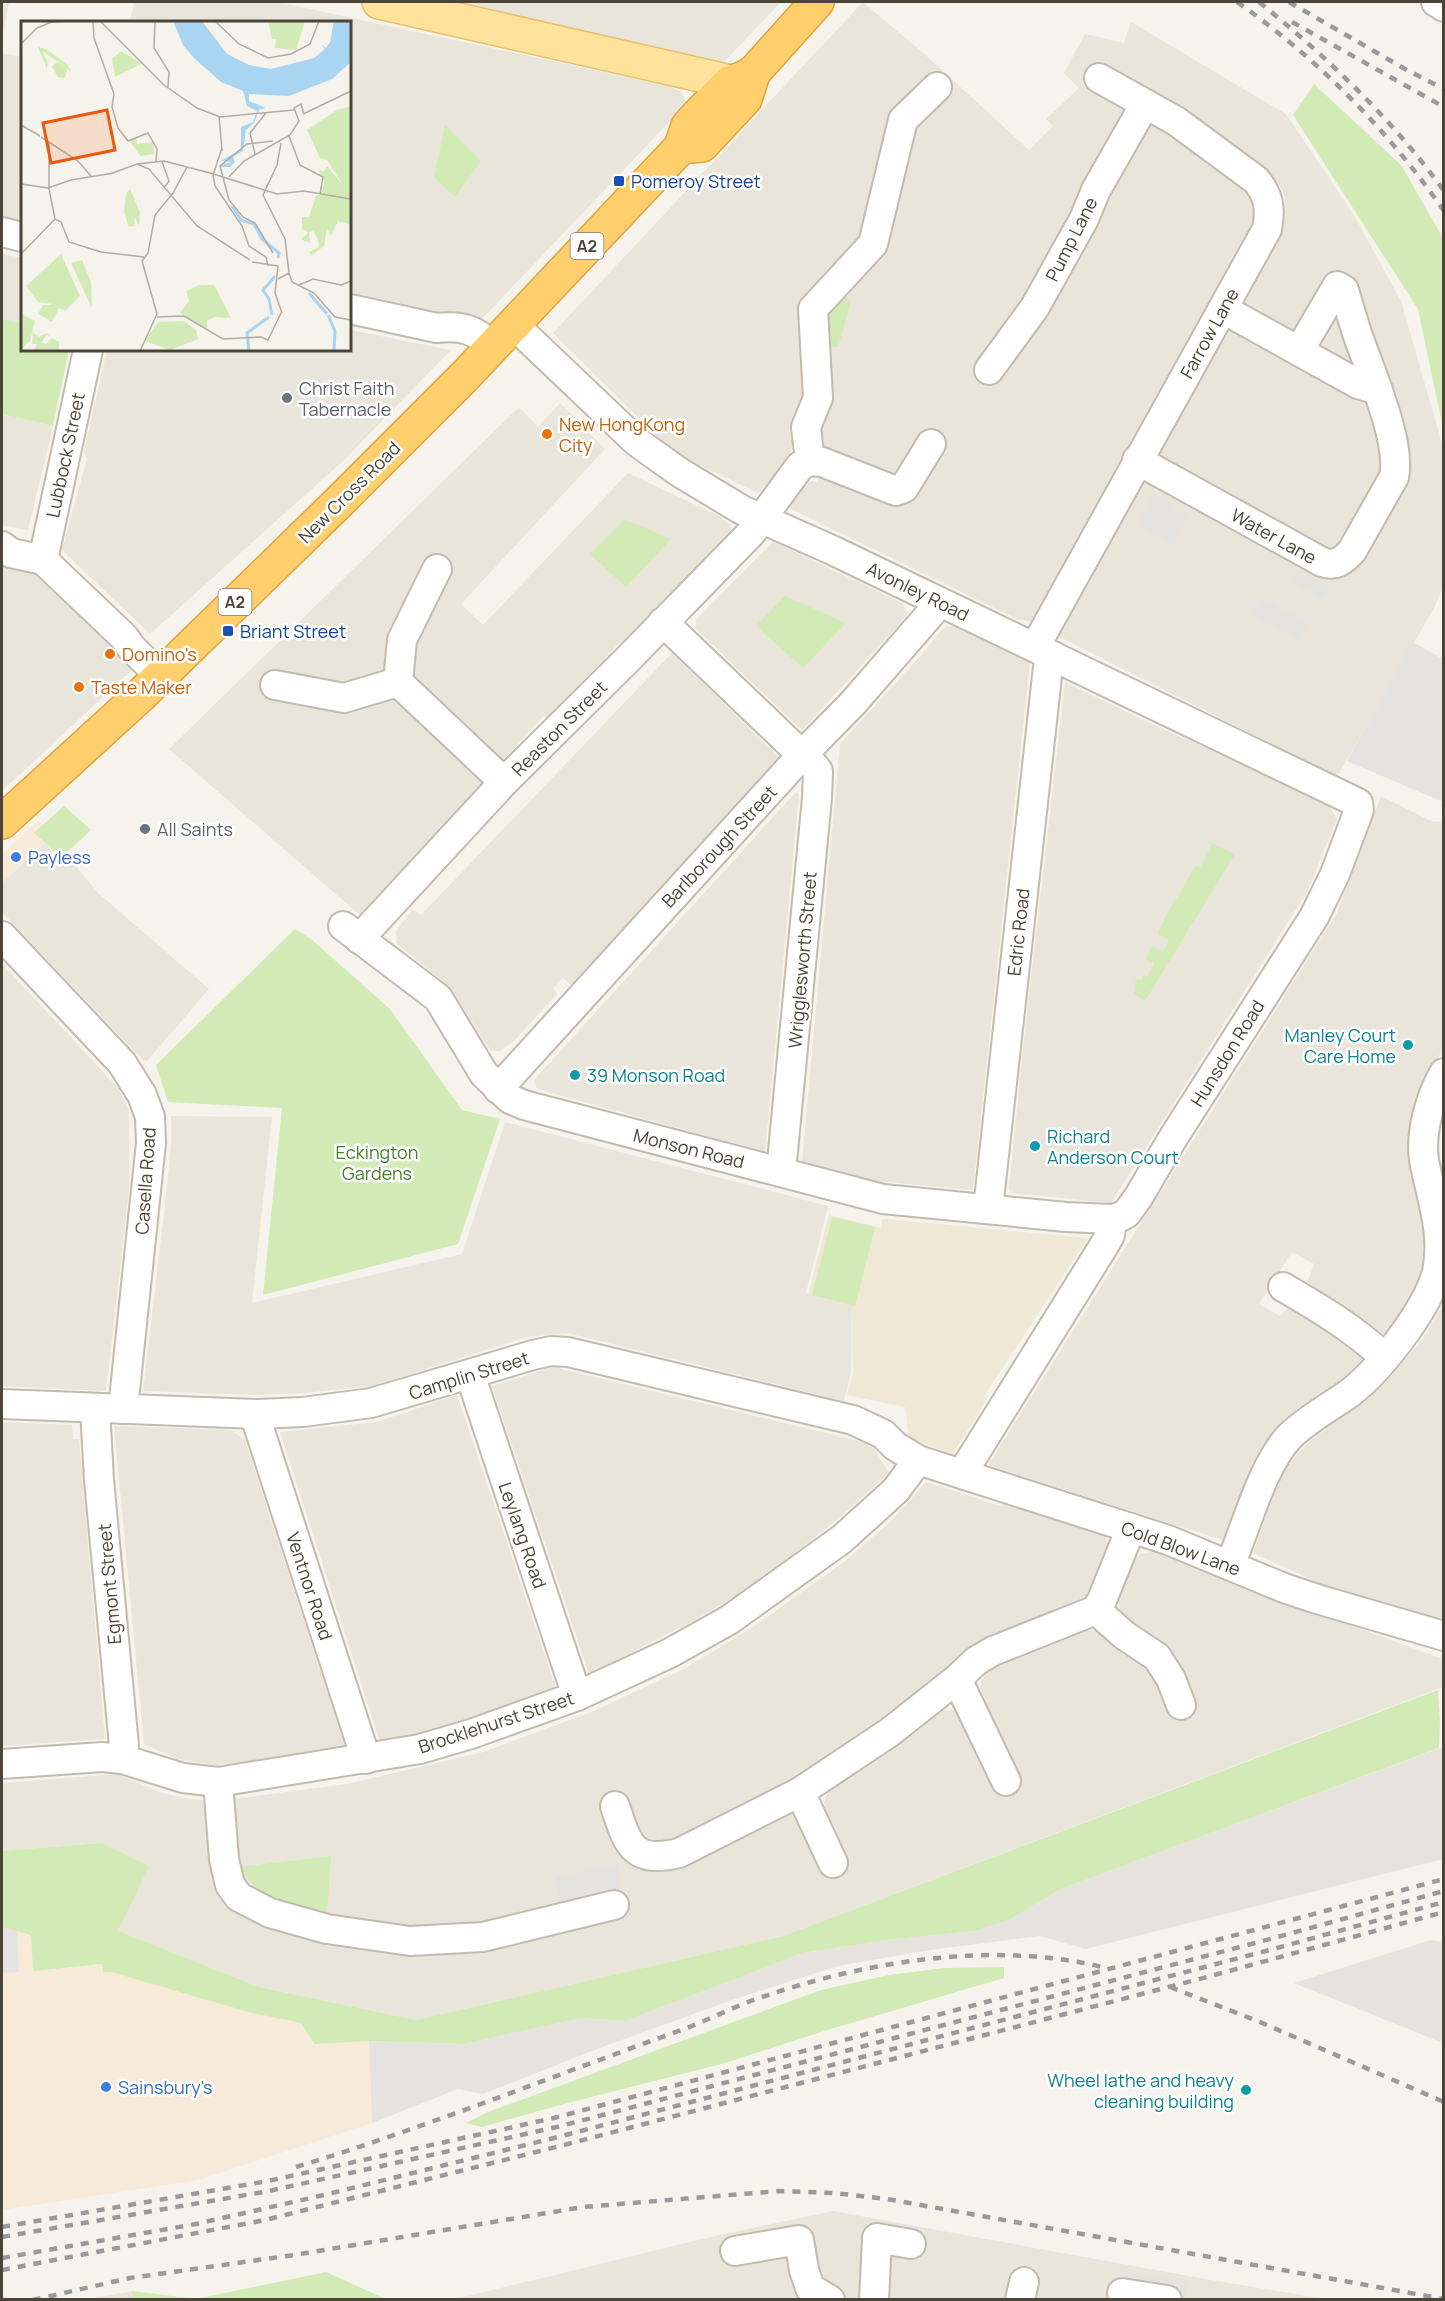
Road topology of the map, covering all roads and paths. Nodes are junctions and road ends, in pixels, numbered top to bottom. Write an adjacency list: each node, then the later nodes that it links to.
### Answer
1 (379, 2): 5 (main road)
2 (817, 2): 5 (highway, New Cross Road / A2)
3 (1436, 2): 4 (street)
4 (1443, 7)
5 (742, 77): 13 (highway, New Cross Road / A2)
6 (1099, 78): 8 (street, Farrow Lane)
7 (937, 87): 20 (street)
8 (1145, 104): 12 (street, Farrow Lane); 16 (street, Pump Lane)
9 (2, 232): 10 (street)
10 (21, 237)
11 (351, 309): 13 (street, Avonley Road)
12 (1223, 309): 15 (street); 19 (street, Farrow Lane)
13 (504, 335): 21 (street, Avonley Road); 28 (highway, New Cross Road / A2)
14 (88, 351): 23 (street, Lubbock Street)
15 (1299, 351): 17 (street); 17 (street, Water Lane)
16 (989, 370)
17 (1378, 390): 19 (street, Water Lane)
18 (931, 444): 20 (street)
19 (1137, 460): 27 (street, Farrow Lane)
20 (810, 461): 21 (street, Reaston Street)
21 (760, 518): 25 (street, Avonley Road); 26 (street, Reaston Street)
22 (3, 556): 23 (street)
23 (43, 560): 28 (street)
24 (437, 569): 29 (street)
25 (938, 601): 27 (street, Avonley Road); 31 (street, Barlborough Street)
26 (663, 622): 31 (street, Wrigglesworth Street); 32 (street, Reaston Street)
27 (1044, 651): 33 (street, Avonley Road); 40 (street, Edric Road)
28 (160, 676): 34 (highway, New Cross Road / A2)
29 (398, 682): 30 (street); 32 (street)
30 (275, 685)
31 (803, 754): 38 (street, Barlborough Street); 39 (street, Wrigglesworth Street)
32 (504, 782): 35 (street, Reaston Street)
33 (1358, 803): 41 (street, Hunsdon Road)
34 (2, 822)
35 (351, 932): 38 (street, Monson Road)
36 (2, 936): 47 (street, Casella Road)
37 (1443, 1073): 42 (street)
38 (498, 1089): 39 (street, Monson Road)
39 (781, 1172): 40 (street, Monson Road)
40 (988, 1209): 41 (street, Monson Road)
41 (1112, 1219): 50 (street)
42 (1440, 1272): 44 (street)
43 (1283, 1287): 44 (street)
44 (1384, 1357): 52 (street)
45 (470, 1374): 48 (street, Camplin Street); 49 (street, Camplin Street); 56 (street, Leylang Road)
46 (2, 1404): 47 (street, Camplin Street)
47 (109, 1408): 48 (street, Camplin Street); 58 (street, Egmont Street)
48 (258, 1414): 59 (street, Ventnor Road)
49 (918, 1460): 50 (street, Cold Blow Lane); 56 (street, Brocklehurst Street)
50 (965, 1474): 51 (street, Cold Blow Lane)
51 (1131, 1528): 52 (street, Cold Blow Lane); 53 (street)
52 (1230, 1564): 54 (street, Cold Blow Lane)
53 (1096, 1611): 55 (street); 57 (street)
54 (1443, 1636)
55 (957, 1679): 61 (street); 63 (street)
56 (577, 1696): 59 (street, Brocklehurst Street)
57 (1181, 1705)
58 (122, 1759): 60 (street, Brocklehurst Street); 62 (street, Brocklehurst Street)
59 (366, 1759): 62 (street, Brocklehurst Street)
60 (2, 1764)
61 (1006, 1781)
62 (218, 1782): 66 (street)
63 (800, 1792): 64 (street); 65 (street)
64 (615, 1806)
65 (833, 1863)
66 (614, 1905)
67 (911, 2244): 71 (street)
68 (735, 2250): 70 (street)
69 (1122, 2293): 72 (street)
70 (830, 2300)
71 (874, 2300)
72 (1167, 2300)

